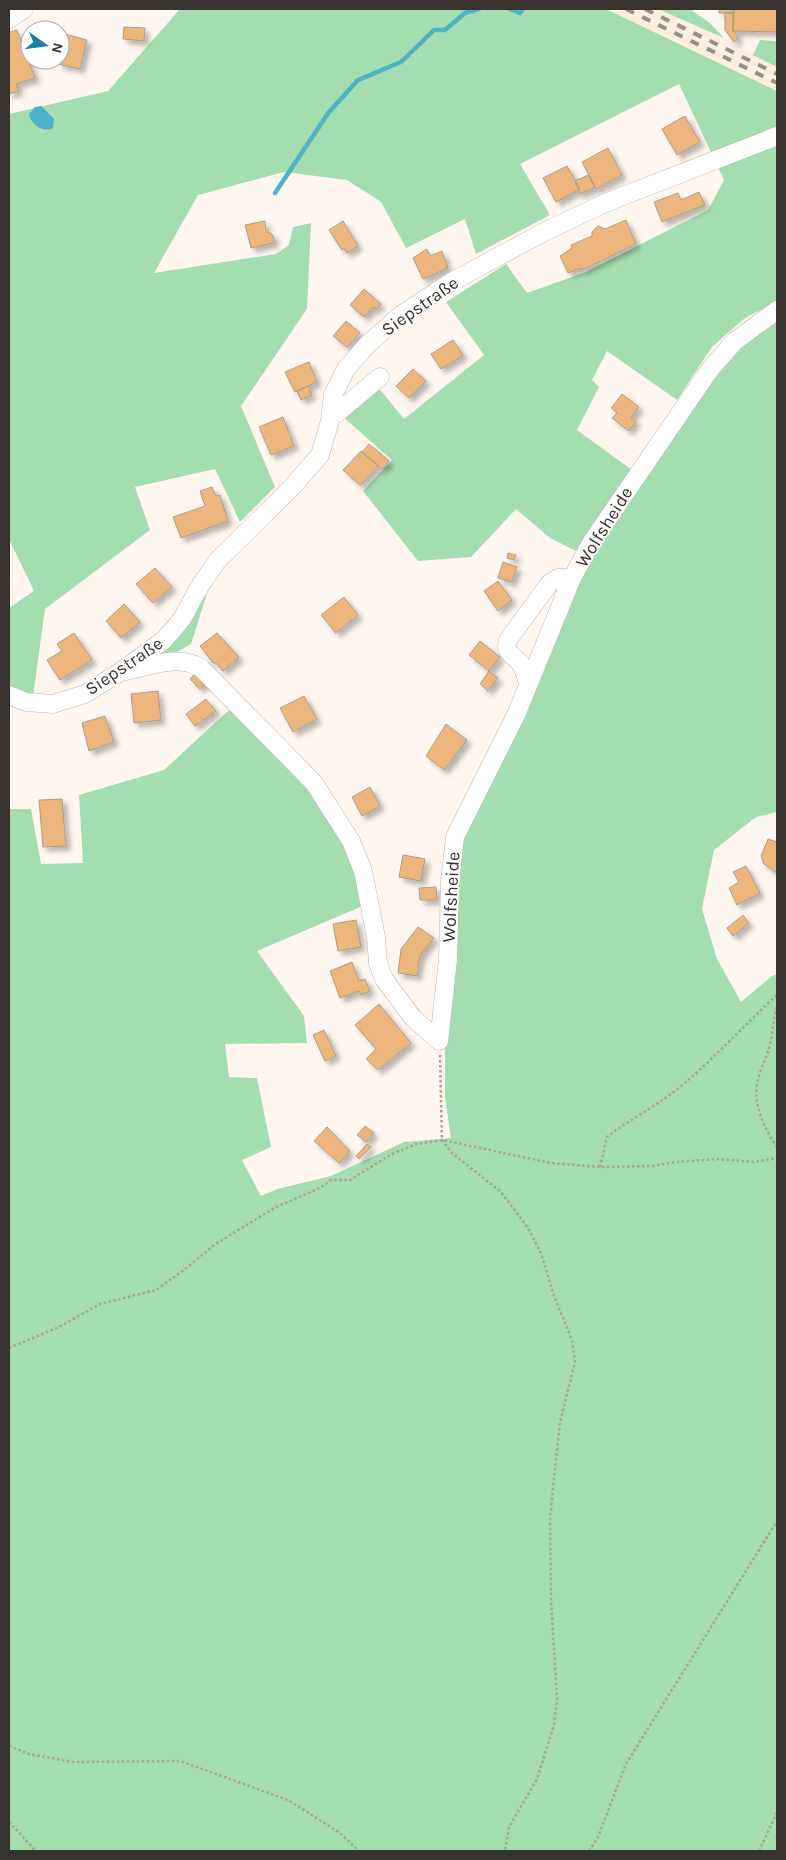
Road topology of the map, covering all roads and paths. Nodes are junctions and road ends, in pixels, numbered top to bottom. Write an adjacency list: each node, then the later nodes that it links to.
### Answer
1 (24, 9): 2 (street)
2 (9, 19)
3 (777, 136): 6 (street, Siepstraße)
4 (777, 310): 7 (street, Wolfsheide)
5 (380, 377): 6 (street)
6 (331, 414): 8 (street, Siepstraße)
7 (572, 578): 9 (street, Wolfsheide); 9 (street)
8 (120, 672): 10 (street, Siepstraße); 13 (street)
9 (528, 683): 13 (street, Wolfsheide)
10 (9, 695)
11 (777, 995): 17 (path)
12 (777, 1008): 15 (path)
13 (439, 1041): 14 (path)
14 (442, 1140): 17 (path); 18 (path); 25 (path)
15 (777, 1148)
16 (777, 1158): 17 (path)
17 (600, 1167)
18 (9, 1348)
19 (777, 1521): 26 (path)
20 (9, 1746): 24 (path)
21 (777, 1812): 27 (path)
22 (9, 1822): 23 (path)
23 (36, 1851)
24 (359, 1851)
25 (505, 1851)
26 (589, 1851)
27 (760, 1851)

